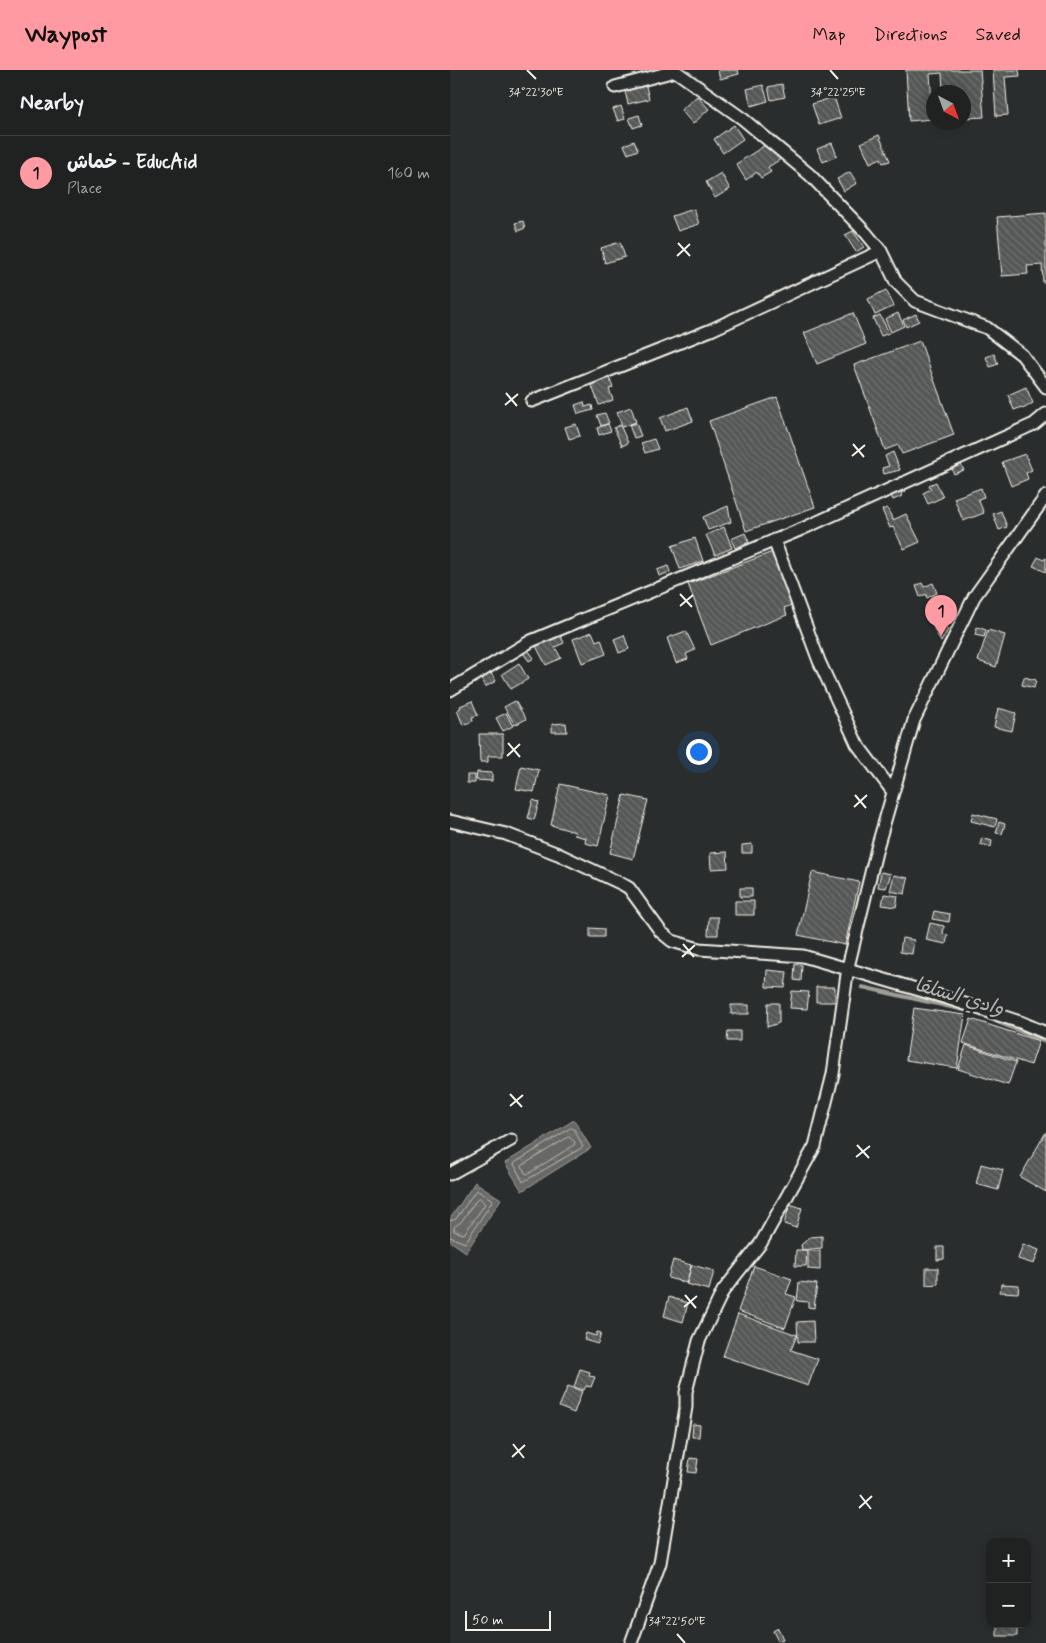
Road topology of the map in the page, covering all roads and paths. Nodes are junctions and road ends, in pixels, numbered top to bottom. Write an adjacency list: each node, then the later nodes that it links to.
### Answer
1 (674, 71): 2 (street); 3 (street)
2 (615, 87)
3 (881, 251): 4 (street); 5 (street)
4 (1046, 386)
5 (532, 402)
6 (1046, 414): 8 (street)
7 (1046, 496): 10 (street)
8 (774, 540): 9 (street); 10 (street)
9 (450, 690)
10 (893, 792): 12 (street)
11 (450, 821): 12 (street)
12 (848, 967): 13 (street); 16 (street)
13 (1046, 1033)
14 (511, 1140): 15 (street)
15 (450, 1174)
16 (631, 1643)

